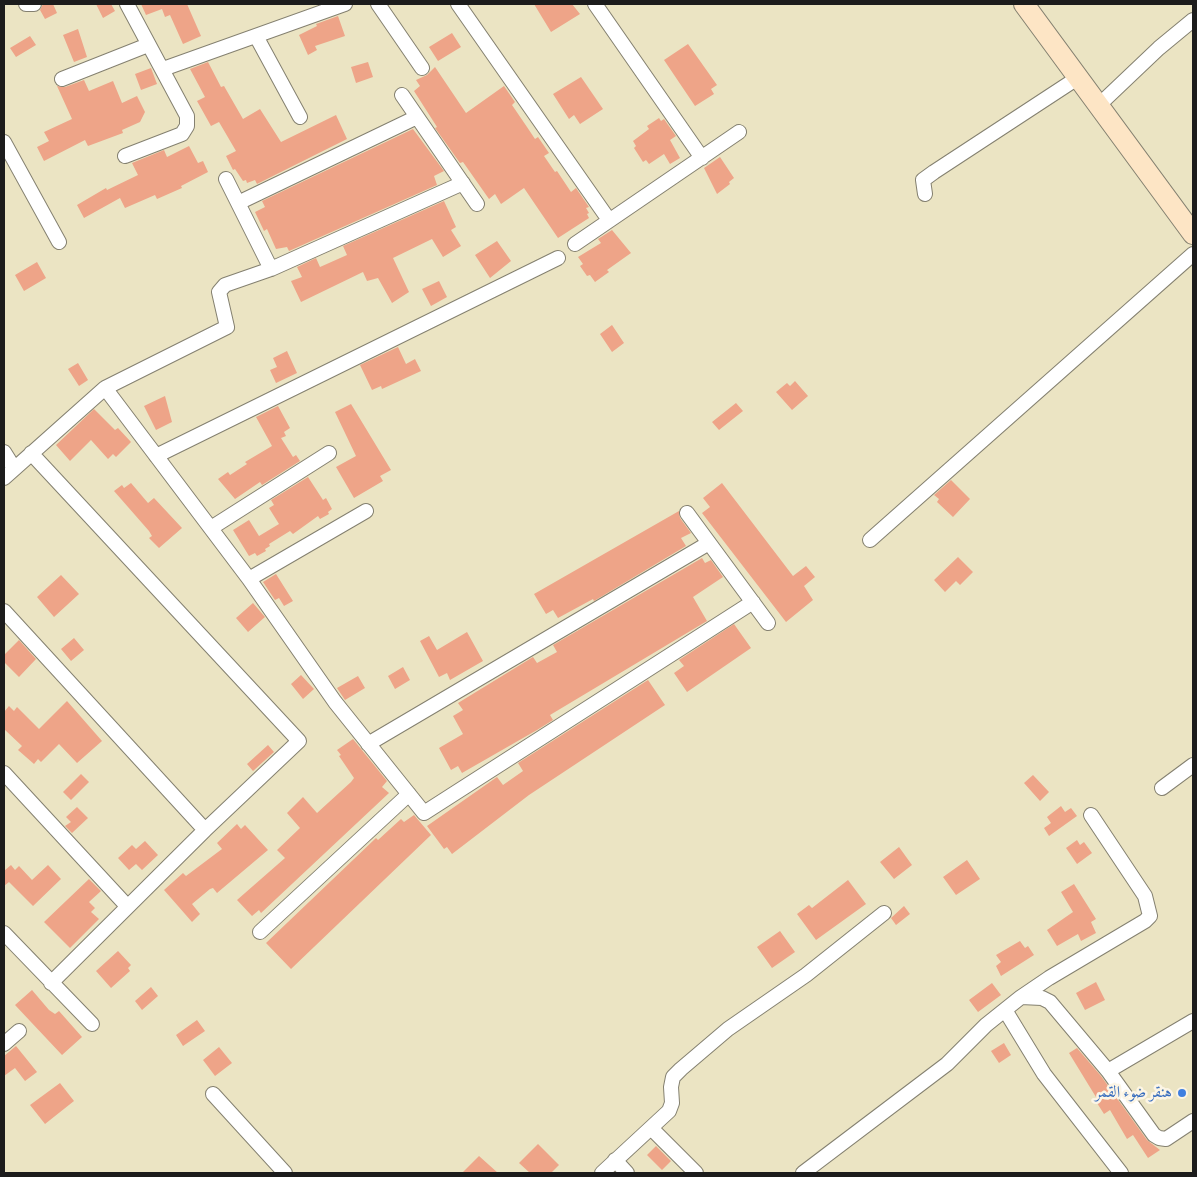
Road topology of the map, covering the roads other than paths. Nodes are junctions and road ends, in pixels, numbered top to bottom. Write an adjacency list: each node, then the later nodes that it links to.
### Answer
1 (26, 4): 2 (street)
2 (34, 4)
3 (126, 4): 11 (street)
4 (345, 4): 10 (street)
5 (378, 4): 12 (street)
6 (458, 4): 29 (street)
7 (595, 4): 23 (street)
8 (1024, 4): 14 (main road)
9 (1193, 20): 17 (street)
10 (256, 36): 13 (street); 18 (street)
11 (148, 45): 13 (street); 15 (street)
12 (422, 68)
13 (163, 69): 22 (street)
14 (1079, 77): 17 (main road); 26 (street)
15 (62, 79)
16 (402, 95): 19 (street)
17 (1099, 105): 30 (main road)
18 (300, 117)
19 (417, 117): 25 (street); 27 (street)
20 (739, 132): 23 (street)
21 (4, 142): 31 (street)
22 (125, 156)
23 (702, 158): 29 (street)
24 (226, 179): 27 (street)
25 (462, 183): 28 (street); 35 (street)
26 (925, 194)
27 (238, 203): 35 (street)
28 (477, 204)
29 (609, 220): 32 (street)
30 (1193, 234)
31 (59, 242)
32 (575, 244)
33 (1193, 254): 46 (street)
34 (558, 258): 40 (street)
35 (271, 269): 36 (street)
36 (105, 388): 38 (street); 40 (street)
37 (4, 452): 41 (street)
38 (31, 453): 41 (street); 58 (street)
39 (329, 453): 45 (street)
40 (156, 456): 45 (street)
41 (14, 468): 42 (street)
42 (4, 478)
43 (366, 511): 48 (street)
44 (687, 513): 47 (street)
45 (211, 528): 48 (street)
46 (870, 540)
47 (709, 543): 49 (street); 52 (street)
48 (249, 579): 52 (street)
49 (753, 602): 51 (street); 56 (street)
50 (4, 611): 58 (street)
51 (768, 622)
52 (368, 744): 56 (street)
53 (1193, 766): 55 (street)
54 (4, 773): 59 (street)
55 (1162, 788)
56 (408, 794): 61 (street)
57 (1091, 814): 64 (street)
58 (206, 830): 59 (street)
59 (127, 906): 63 (street)
60 (884, 913): 73 (street)
61 (260, 932)
62 (4, 933): 63 (street)
63 (51, 983): 67 (street)
64 (1021, 997): 65 (street); 70 (street)
65 (1005, 1010): 79 (street); 80 (street)
66 (1193, 1021): 70 (street)
67 (92, 1024)
68 (19, 1031): 69 (street)
69 (4, 1044)
70 (1108, 1071): 72 (street)
71 (213, 1094): 75 (street)
72 (1193, 1122)
73 (651, 1128): 74 (street); 78 (street)
74 (615, 1160): 76 (street); 77 (street)
75 (284, 1173)
76 (602, 1173)
77 (627, 1173)
78 (696, 1173)
79 (802, 1173)
80 (1121, 1173)

